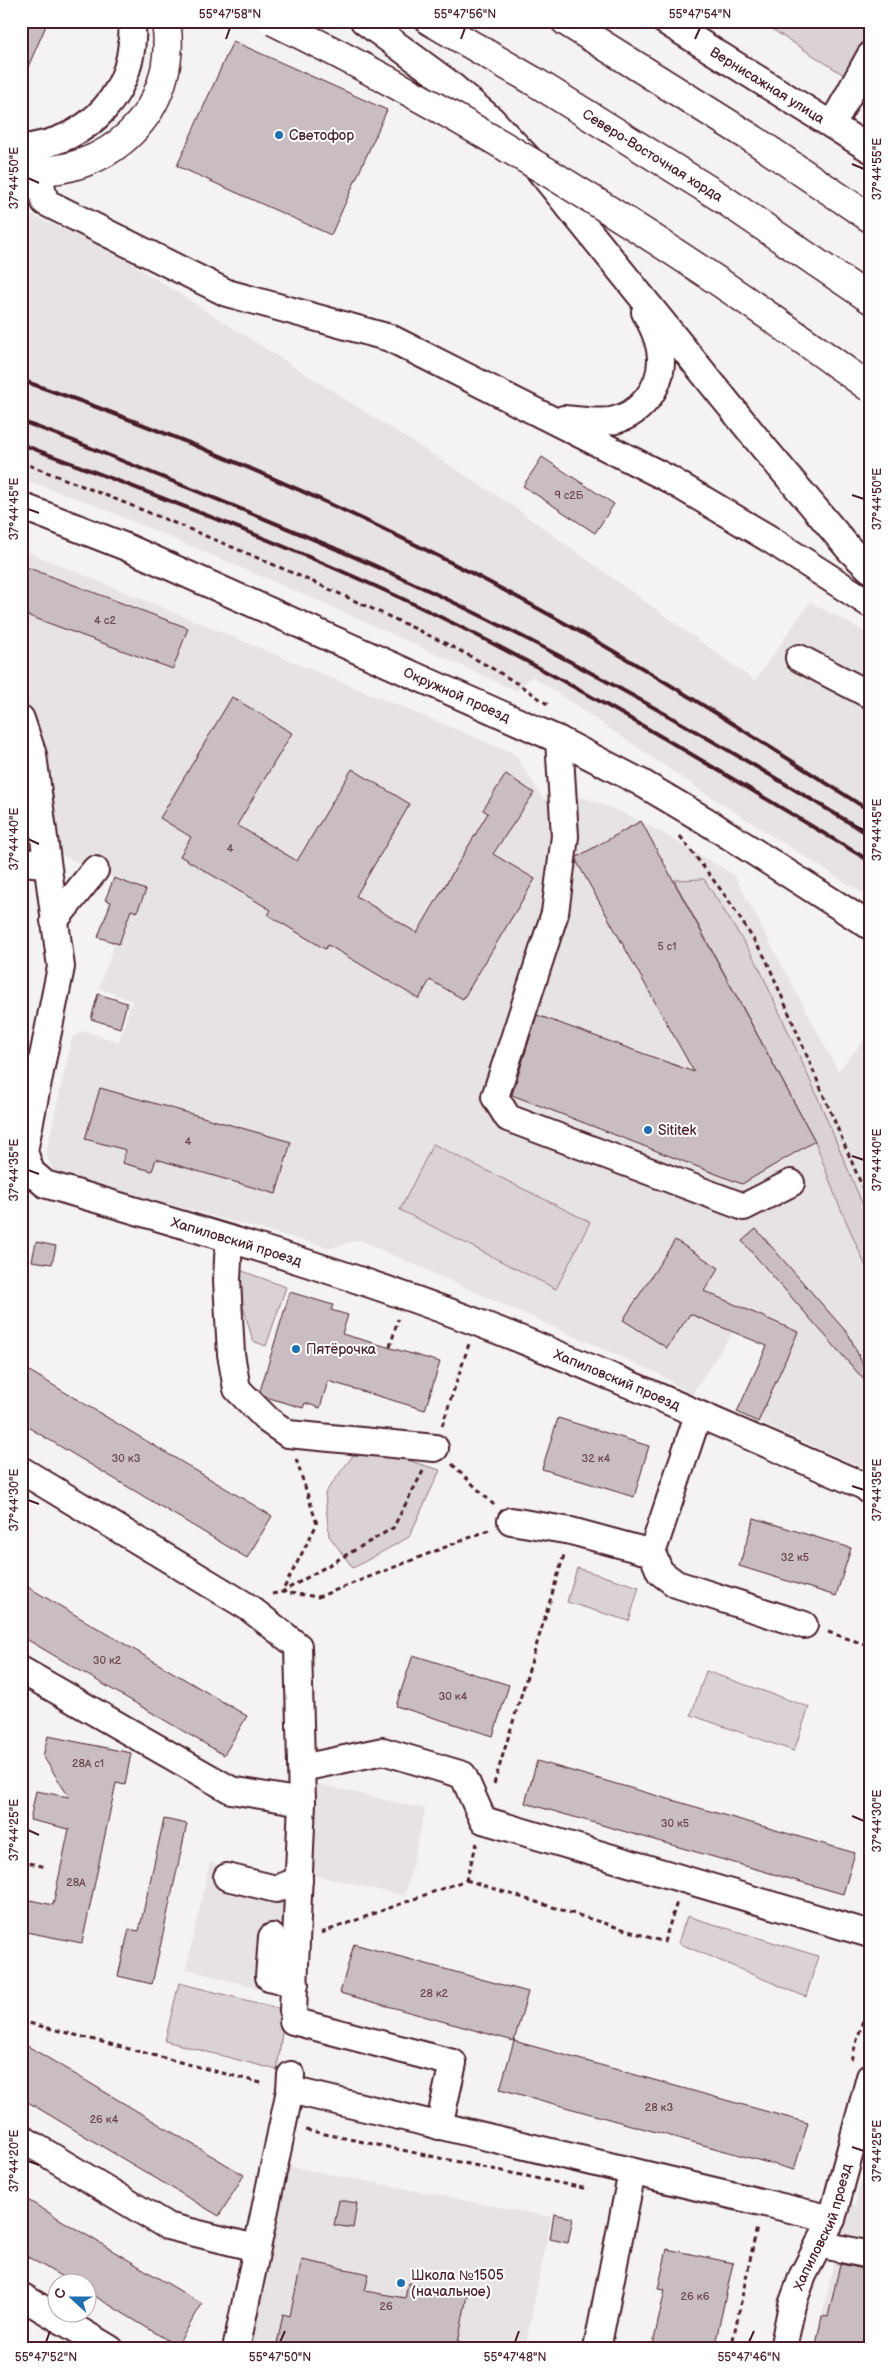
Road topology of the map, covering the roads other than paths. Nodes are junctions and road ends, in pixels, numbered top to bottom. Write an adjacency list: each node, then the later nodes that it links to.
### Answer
1 (166, 21): 15 (main road)
2 (273, 21): 20 (main road, bridge)
3 (364, 21): 18 (street)
4 (430, 21): 19 (main road, Северо-Восточная хорда)
5 (565, 21): 17 (main road)
6 (597, 21): 16 (main road)
7 (666, 21): 10 (street, Вернисажная улица)
8 (130, 26): 12 (street)
9 (870, 56): 10 (street)
10 (832, 125): 14 (street, Вернисажная улица)
11 (21, 135): 12 (street)
12 (57, 142): 13 (street)
13 (21, 148)
14 (870, 148)
15 (30, 171): 21 (street)
16 (870, 209)
17 (870, 218)
18 (624, 275): 21 (street); 23 (street)
19 (870, 299)
20 (870, 388)
21 (553, 418): 24 (street)
22 (21, 506): 28 (street, Окружной проезд)
23 (870, 569)
24 (870, 604)
25 (799, 658): 26 (street)
26 (870, 695)
27 (23, 725): 29 (street, Хапиловский проезд)
28 (559, 740): 32 (street, Окружной проезд); 34 (street)
29 (33, 863): 31 (street, Хапиловский проезд)
30 (95, 870): 31 (street)
31 (54, 921): 33 (street, Хапиловский проезд)
32 (870, 926)
33 (26, 1175): 35 (street, Хапиловский проезд)
34 (791, 1182)
35 (229, 1239): 36 (street, Хапиловский проезд); 37 (street)
36 (698, 1415): 39 (street, Хапиловский проезд); 41 (street)
37 (435, 1448)
38 (21, 1470): 44 (street)
39 (870, 1491)
40 (512, 1522): 41 (street)
41 (652, 1553): 42 (street)
42 (804, 1625)
43 (21, 1670): 45 (street)
44 (302, 1768): 45 (street); 48 (street)
45 (302, 1802): 47 (street)
46 (227, 1877): 47 (street)
47 (299, 1880): 50 (street)
48 (870, 1934)
49 (272, 1937): 50 (street)
50 (295, 1984): 52 (street)
51 (860, 2069): 55 (street, Хапиловский проезд)
52 (439, 2126): 54 (street); 57 (street)
53 (21, 2138): 57 (street)
54 (632, 2172): 55 (street); 62 (street)
55 (832, 2219): 56 (street, Хапиловский проезд)
56 (819, 2244): 58 (street); 63 (street, Хапиловский проезд)
57 (256, 2248): 61 (street)
58 (870, 2255)
59 (21, 2296): 60 (street)
60 (110, 2349)
61 (236, 2349)
62 (597, 2349)
63 (783, 2349)

